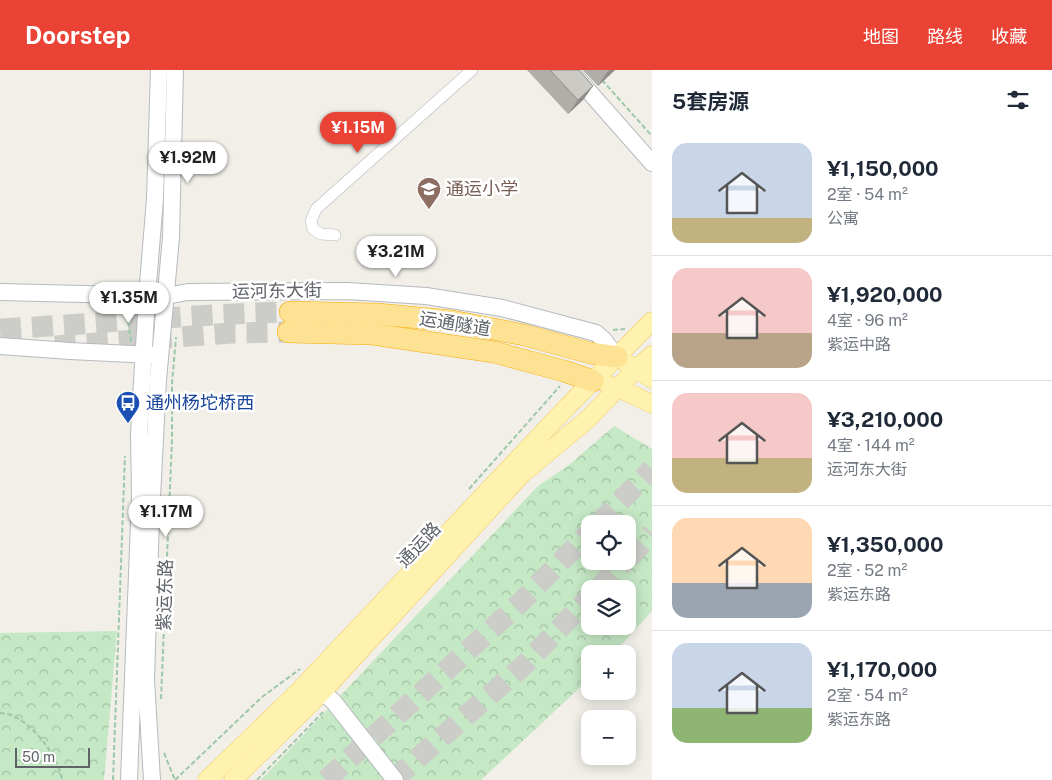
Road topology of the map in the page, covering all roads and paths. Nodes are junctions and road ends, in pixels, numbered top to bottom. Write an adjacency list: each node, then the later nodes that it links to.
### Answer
1 (159, 70): 13 (main road, 紫运东路)
2 (175, 70): 14 (main road, 紫运东路)
3 (472, 70): 10 (street)
4 (570, 70): 9 (main road)
5 (582, 70): 8 (main road)
6 (600, 77): 7 (path)
7 (652, 136)
8 (652, 148)
9 (652, 163)
10 (335, 235)
11 (0, 292): 12 (main road, 运河东大街)
12 (125, 294): 13 (main road, 运河东大街); 20 (path)
13 (147, 296): 14 (main road, 运河东大街); 20 (main road, 紫运东路)
14 (166, 296): 18 (main road, 运河东大街); 22 (main road, 紫运东路)
15 (652, 321): 23 (main road, 通运路)
16 (630, 329): 18 (path)
17 (176, 336): 34 (path, 紫运东路)
18 (603, 339): 23 (main road, 运河东大街)
19 (0, 346): 20 (main road)
20 (138, 353): 22 (main road); 39 (main road, 紫运东路)
21 (652, 355): 24 (main road, 通运路)
22 (161, 356): 40 (main road, 紫运东路)
23 (618, 357): 24 (main road, 运河东大街); 25 (highway, 运通隧道); 27 (main road, 通运路)
24 (636, 369): 26 (main road, 运河东大街); 28 (main road, 通运路)
25 (571, 373): 27 (highway, 运通隧道); 31 (path)
26 (652, 379)
27 (593, 381): 28 (main road); 42 (main road, 通运路)
28 (618, 388): 29 (main road); 33 (main road, 通运路)
29 (652, 404)
30 (126, 453): 38 (path)
31 (464, 495)
32 (300, 669): 41 (path)
33 (327, 696): 43 (main road, 通运路); 44 (path); 45 (main road)
34 (161, 703)
35 (0, 713): 37 (path)
36 (162, 749): 41 (path)
37 (62, 780)
38 (113, 780)
39 (129, 780)
40 (152, 780)
41 (175, 780)
42 (206, 780)
43 (233, 780)
44 (257, 780)
45 (395, 780)

